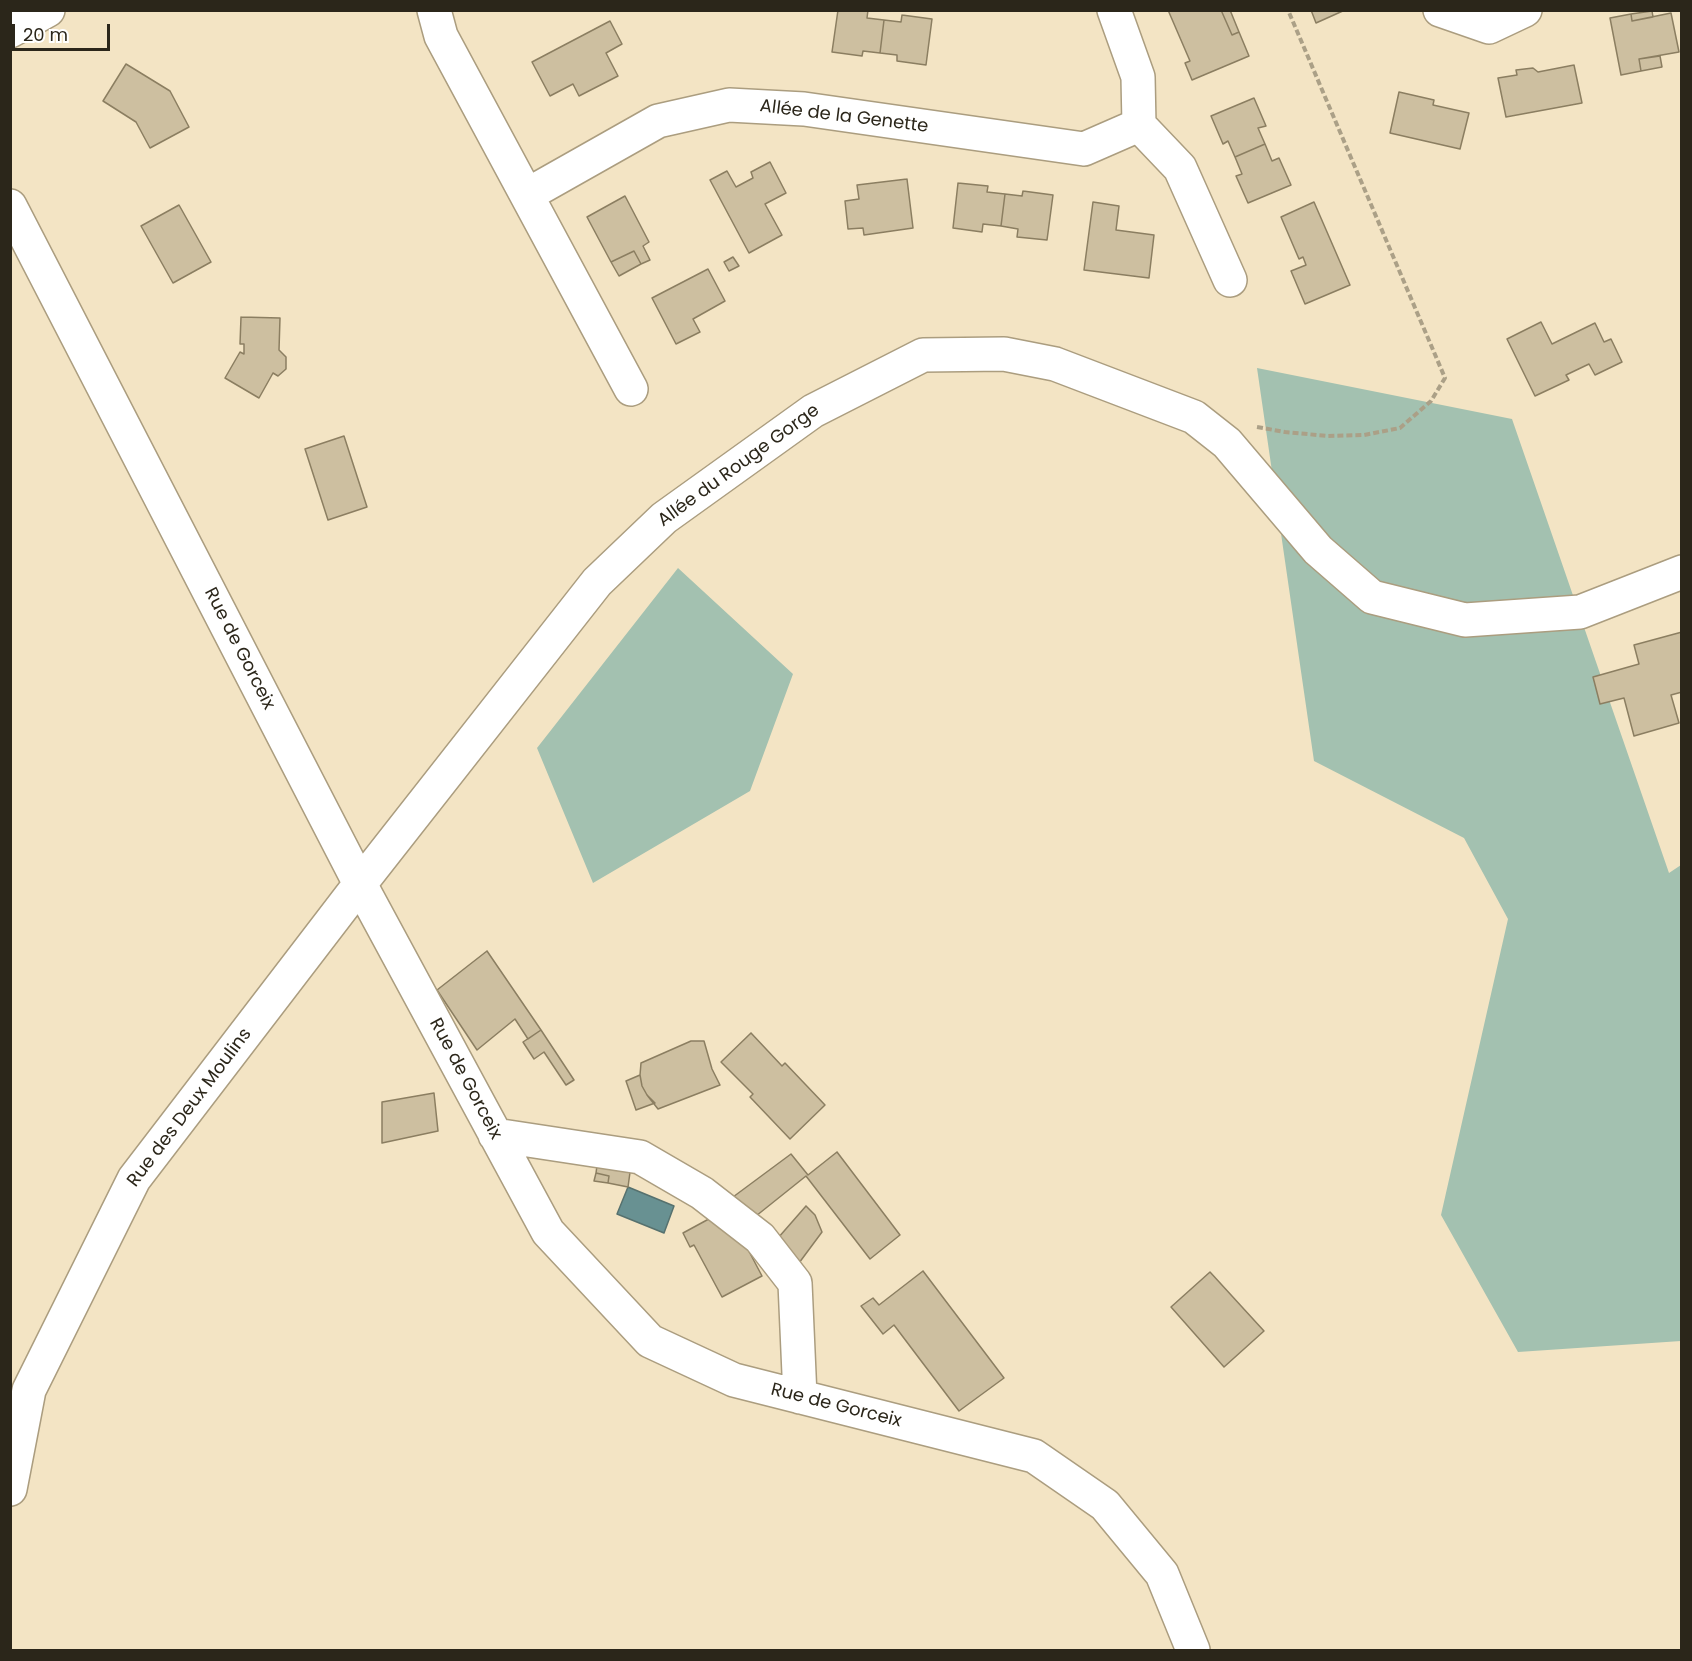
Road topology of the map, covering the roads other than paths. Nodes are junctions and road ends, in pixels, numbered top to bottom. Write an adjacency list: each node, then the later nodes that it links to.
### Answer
1 (48, 10): 6 (street)
2 (434, 10): 8 (street)
3 (1114, 10): 7 (street)
4 (1440, 10): 5 (street)
5 (1525, 10)
6 (10, 31)
7 (1139, 125): 8 (street, Allée de la Genette); 10 (street)
8 (527, 195): 11 (street)
9 (10, 206): 13 (street, Rue de Gorceix)
10 (1230, 280)
11 (630, 389)
12 (1682, 572): 13 (street, Allée du Rouge Gorge)
13 (360, 884): 14 (street, Rue de Gorceix); 16 (street, Rue des Deux Moulins)
14 (495, 1135): 15 (street, Rue de Gorceix); 15 (street)
15 (800, 1397): 17 (street, Rue de Gorceix)
16 (10, 1489)
17 (1192, 1650)

